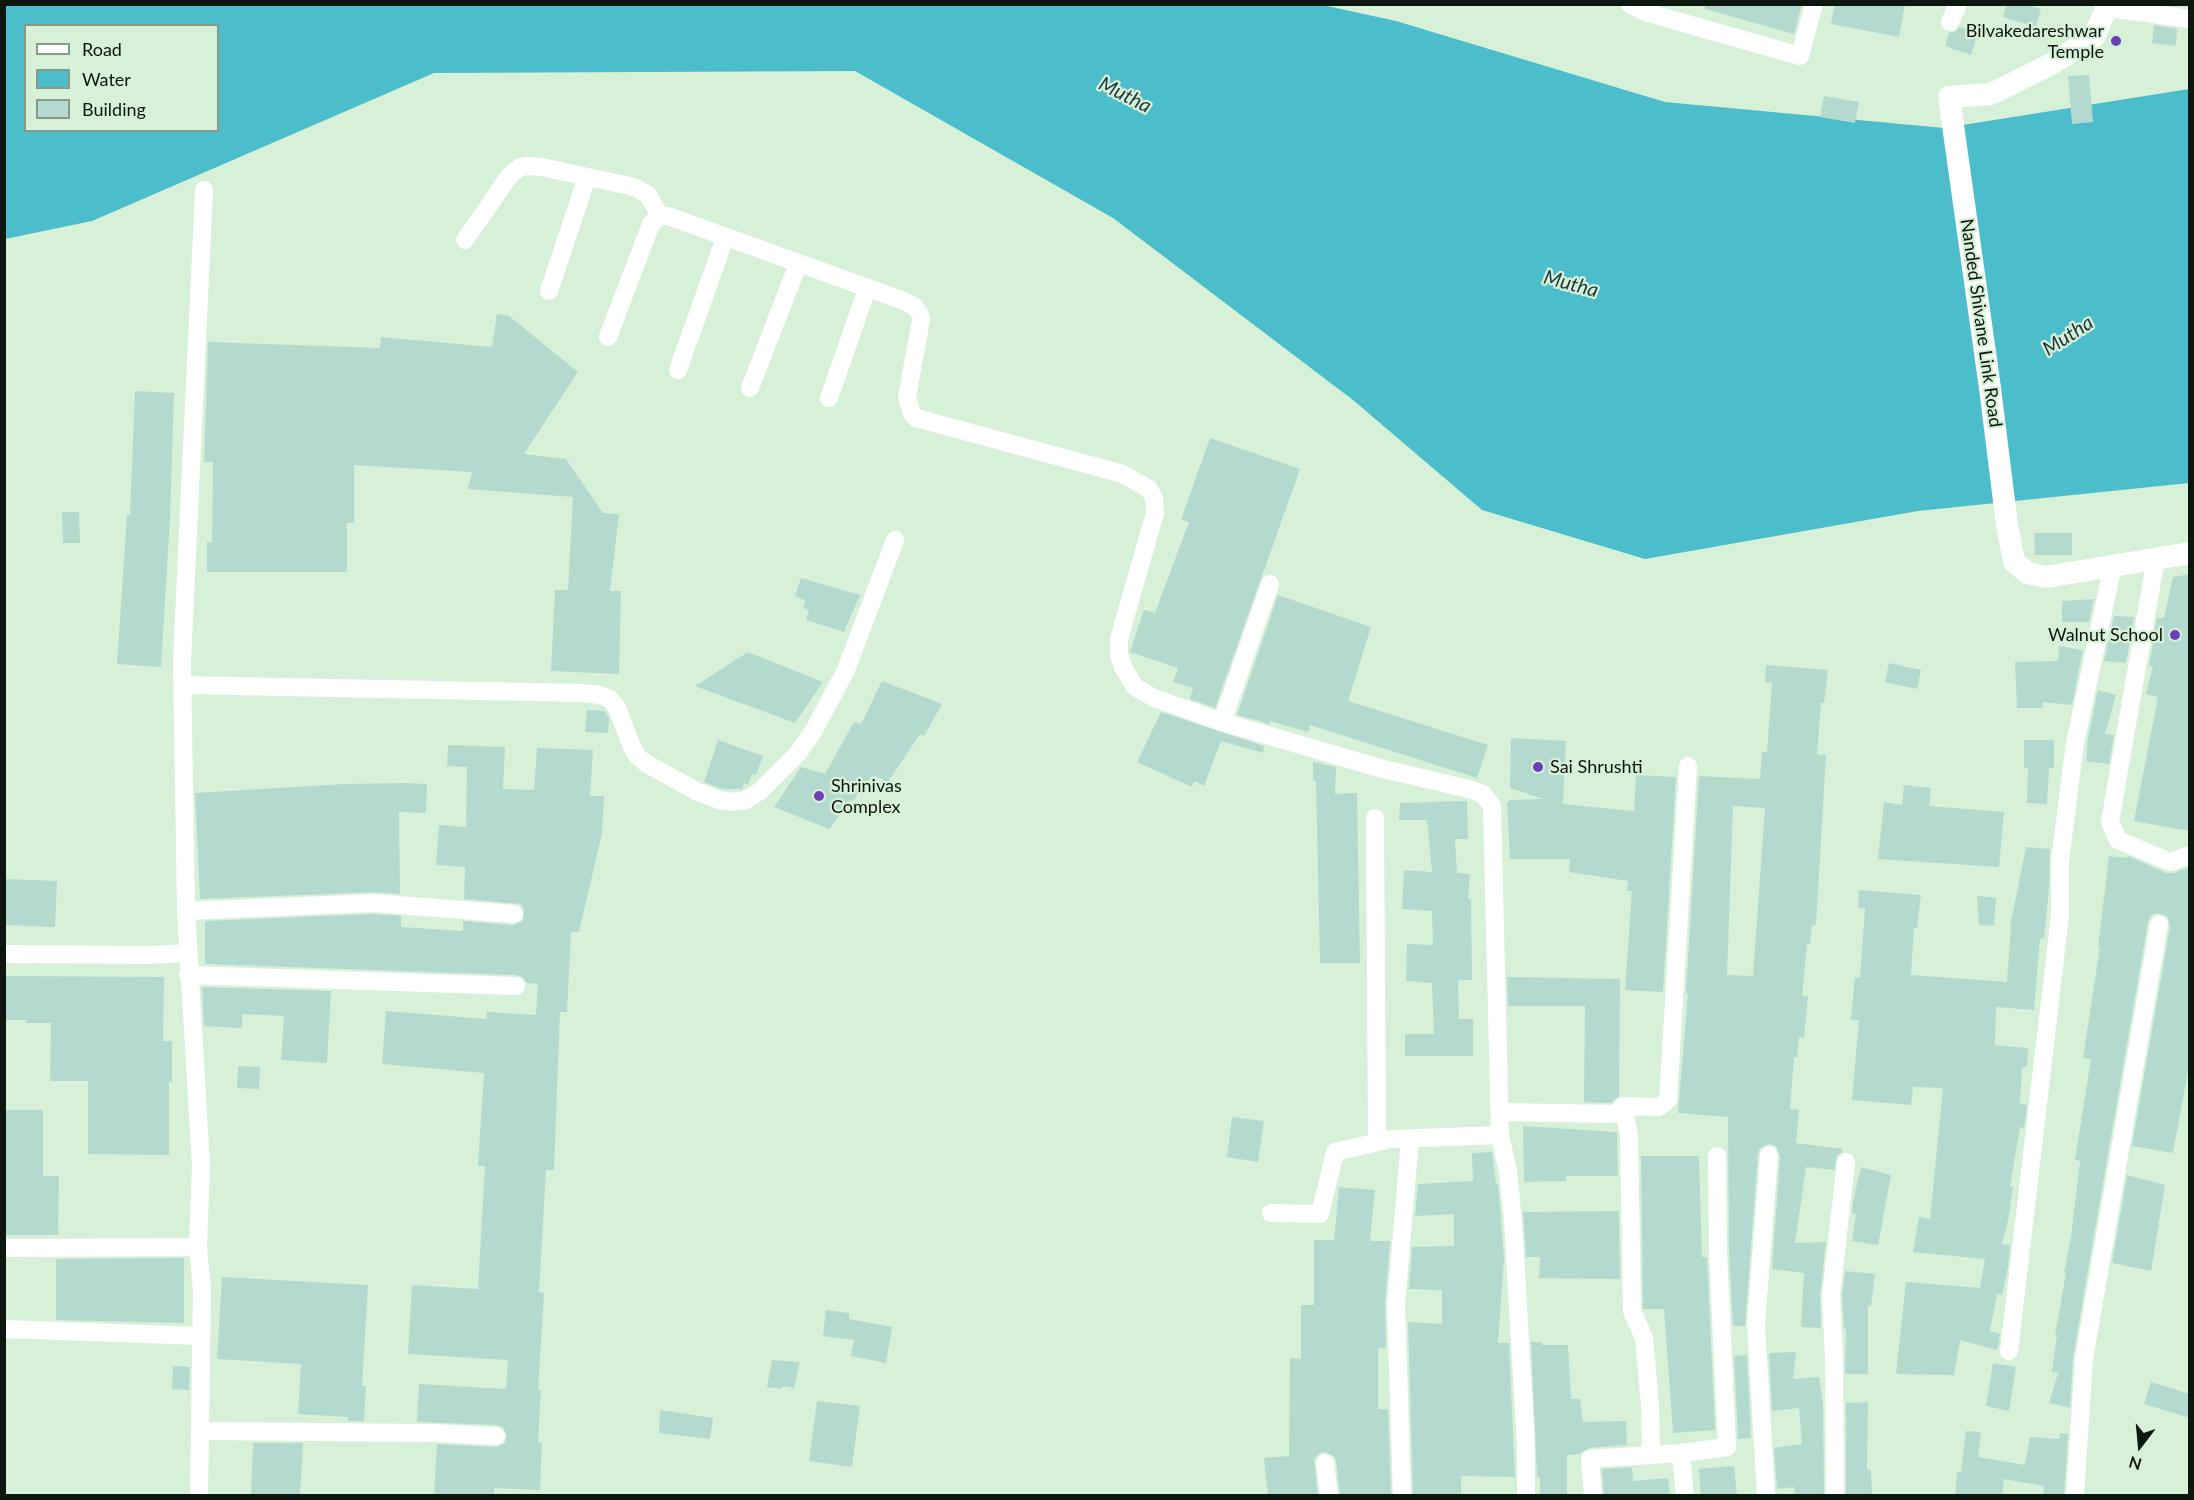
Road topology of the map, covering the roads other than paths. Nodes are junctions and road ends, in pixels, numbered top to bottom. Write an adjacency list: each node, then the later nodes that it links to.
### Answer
1 (1630, 4): 2 (street)
2 (1814, 4)
3 (1958, 4): 6 (street)
4 (2108, 7): 5 (street); 22 (street, Nanded Shivane Link Road)
5 (2190, 19)
6 (1950, 22)
7 (587, 177): 9 (street); 11 (street); 14 (street)
8 (204, 190): 24 (street)
9 (660, 216): 10 (street); 15 (street)
10 (725, 238): 12 (street); 16 (street)
11 (465, 240)
12 (798, 264): 13 (street); 17 (street)
13 (867, 289): 18 (street); 25 (street)
14 (549, 291)
15 (608, 337)
16 (678, 370)
17 (750, 388)
18 (829, 398)
19 (895, 540): 24 (street)
20 (2190, 553): 21 (street, Nanded Shivane Link Road)
21 (2156, 558): 22 (street, Nanded Shivane Link Road); 28 (street)
22 (2114, 565): 49 (street)
23 (1270, 584): 25 (street)
24 (183, 685): 29 (street)
25 (1222, 722): 37 (street)
26 (1688, 766): 36 (street)
27 (1375, 818): 40 (street)
28 (2190, 855)
29 (186, 911): 30 (street); 33 (street)
30 (514, 914)
31 (2159, 924): 63 (street)
32 (4, 954): 33 (street)
33 (188, 954): 34 (street)
34 (188, 975): 35 (street); 45 (street)
35 (516, 986)
36 (1623, 1106): 37 (street); 53 (street)
37 (1500, 1112): 38 (street)
38 (1500, 1135): 39 (street); 58 (street)
39 (1410, 1139): 40 (street); 57 (street)
40 (1377, 1142): 44 (street)
41 (1770, 1155): 61 (street)
42 (1717, 1156): 52 (street)
43 (1846, 1162): 62 (street)
44 (1271, 1213)
45 (198, 1247): 46 (street); 48 (street)
46 (4, 1248)
47 (4, 1329): 48 (street)
48 (201, 1336): 50 (street)
49 (2009, 1351)
50 (200, 1431): 51 (street); 55 (street)
51 (496, 1436)
52 (1681, 1453): 53 (street); 60 (street)
53 (1652, 1455): 59 (street)
54 (1325, 1463): 56 (street)
55 (199, 1496)
56 (1329, 1496)
57 (1402, 1496)
58 (1526, 1496)
59 (1593, 1496)
60 (1685, 1496)
61 (1766, 1496)
62 (1835, 1496)
63 (2075, 1496)

